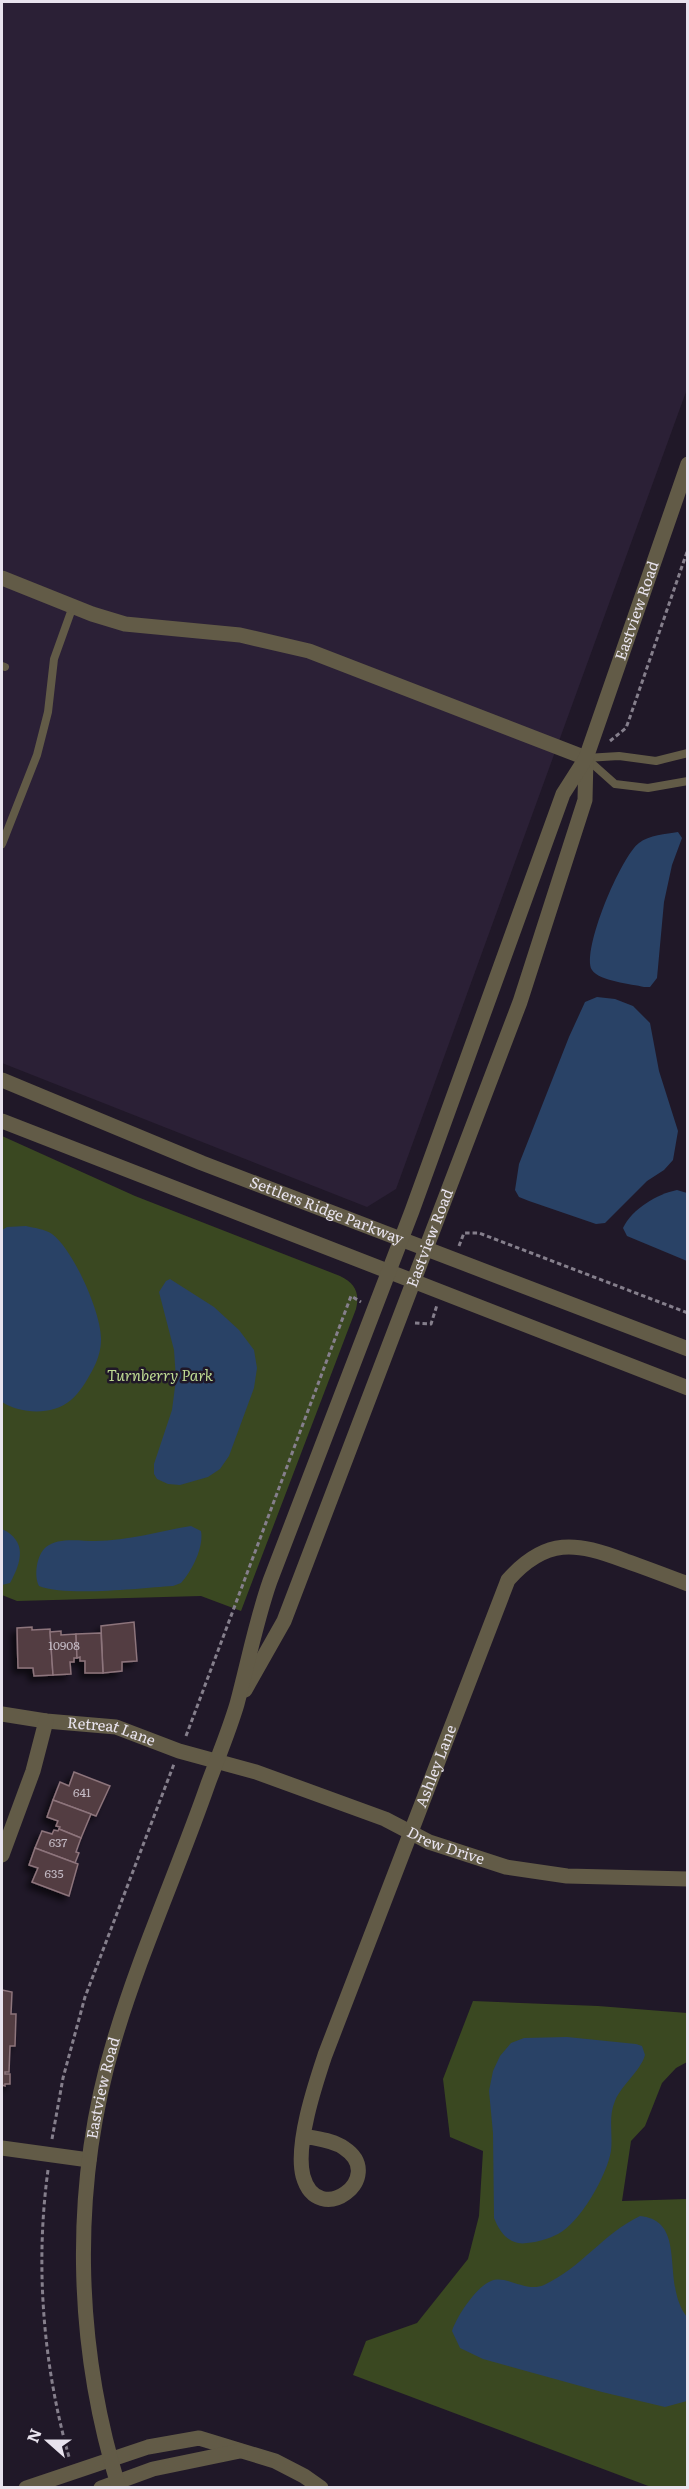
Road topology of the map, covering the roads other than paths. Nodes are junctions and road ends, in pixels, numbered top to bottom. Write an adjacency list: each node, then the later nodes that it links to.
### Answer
1 (687, 464): 5 (street, Eastview Road)
2 (2, 578): 3 (street)
3 (73, 606): 5 (street); 7 (lane)
4 (687, 753): 5 (lane)
5 (586, 758): 6 (lane); 10 (street, Eastview Road); 11 (street, Eastview Road)
6 (687, 781)
7 (2, 844)
8 (2, 1080): 10 (street, Settlers Ridge Parkway)
9 (2, 1121): 12 (street)
10 (401, 1239): 11 (street, Settlers Ridge Parkway); 12 (street, Eastview Road)
11 (426, 1248): 13 (street, Eastview Road); 14 (street, Settlers Ridge Parkway)
12 (388, 1272): 13 (street); 17 (street, Eastview Road)
13 (414, 1281): 15 (street); 17 (street, Eastview Road)
14 (687, 1349)
15 (687, 1388)
16 (687, 1584): 21 (street, Ashley Lane)
17 (237, 1705): 20 (street, Eastview Road)
18 (2, 1714): 19 (street, Retreat Lane)
19 (45, 1721): 20 (street, Retreat Lane); 22 (street)
20 (217, 1761): 21 (street, Drew Drive); 26 (street, Eastview Road)
21 (411, 1832): 23 (street, Drew Drive); 24 (street, Ashley Lane)
22 (2, 1855)
23 (687, 1879)
24 (304, 2136): 24 (street, Ashley Lane)
25 (2, 2148): 26 (street)
26 (89, 2160): 28 (street, Eastview Road)
27 (242, 2450): 28 (street); 29 (street); 32 (street)
28 (111, 2460): 29 (street, Eastview Road); 30 (street)
29 (118, 2485): 31 (street)
30 (26, 2487)
31 (101, 2487)
32 (321, 2487)

